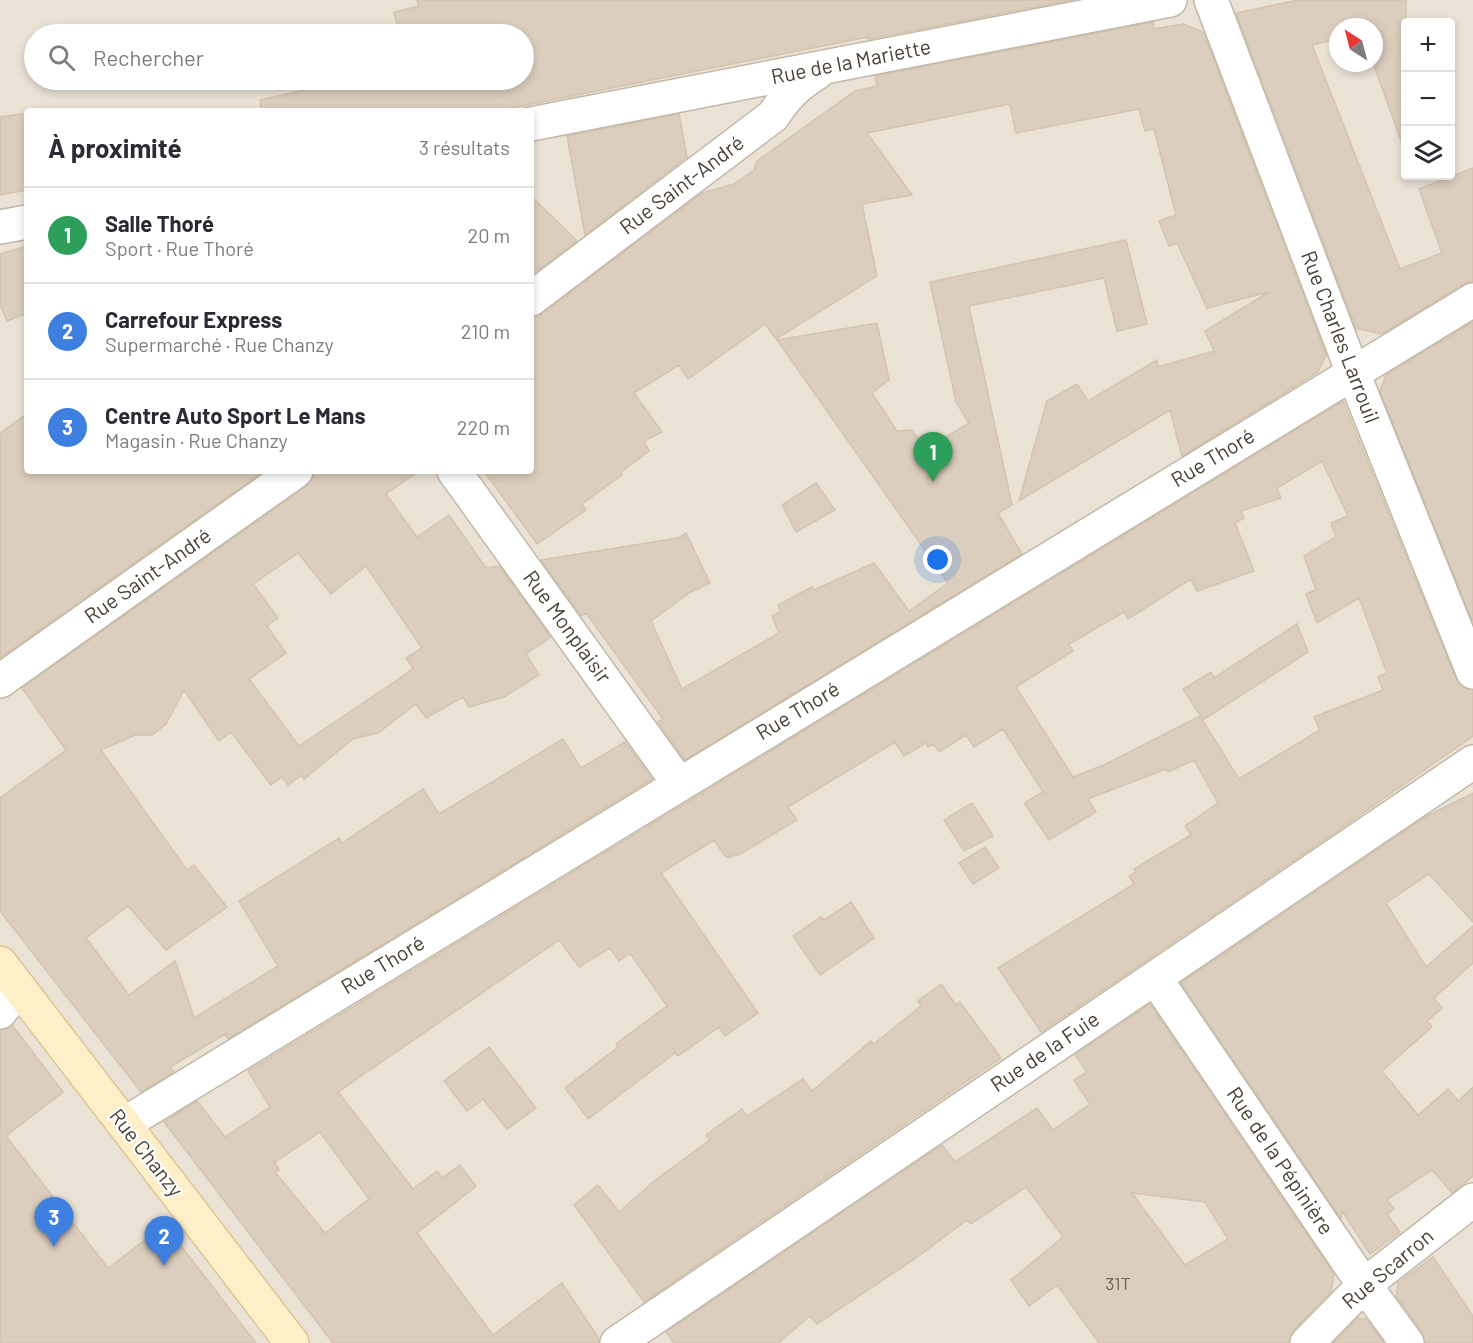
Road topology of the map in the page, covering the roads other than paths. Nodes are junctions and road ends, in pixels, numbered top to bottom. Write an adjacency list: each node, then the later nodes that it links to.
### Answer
1 (1211, 0): 9 (street, Rue Charles Larrouil)
2 (1164, 1): 3 (street, Rue de la Mariette)
3 (828, 66): 4 (street, Rue de la Mariette); 7 (street, Rue Saint-André)
4 (534, 123)
5 (24, 223): 6 (street)
6 (0, 227)
7 (534, 297)
8 (1473, 300): 9 (street, Rue Thoré)
9 (1353, 373): 12 (street, Rue Charles Larrouil); 15 (street, Rue Thoré)
10 (292, 474): 13 (street, Rue Saint-André)
11 (456, 474): 15 (street, Rue Monplaisir)
12 (1473, 672)
13 (0, 681)
14 (1473, 762): 16 (street, Rue de la Fuie)
15 (679, 784): 18 (street, Rue Thoré)
16 (1155, 978): 20 (street, Rue de la Pépinière); 22 (street, Rue de la Fuie)
17 (6, 987): 18 (main road, Rue Chanzy)
18 (124, 1124): 21 (main road, Rue Chanzy)
19 (1473, 1200): 20 (street, Rue Scarron)
20 (1364, 1285): 23 (street, Rue Scarron); 24 (street, Rue de la Pépinière)
21 (292, 1343)
22 (617, 1343)
23 (1307, 1343)
24 (1407, 1343)

